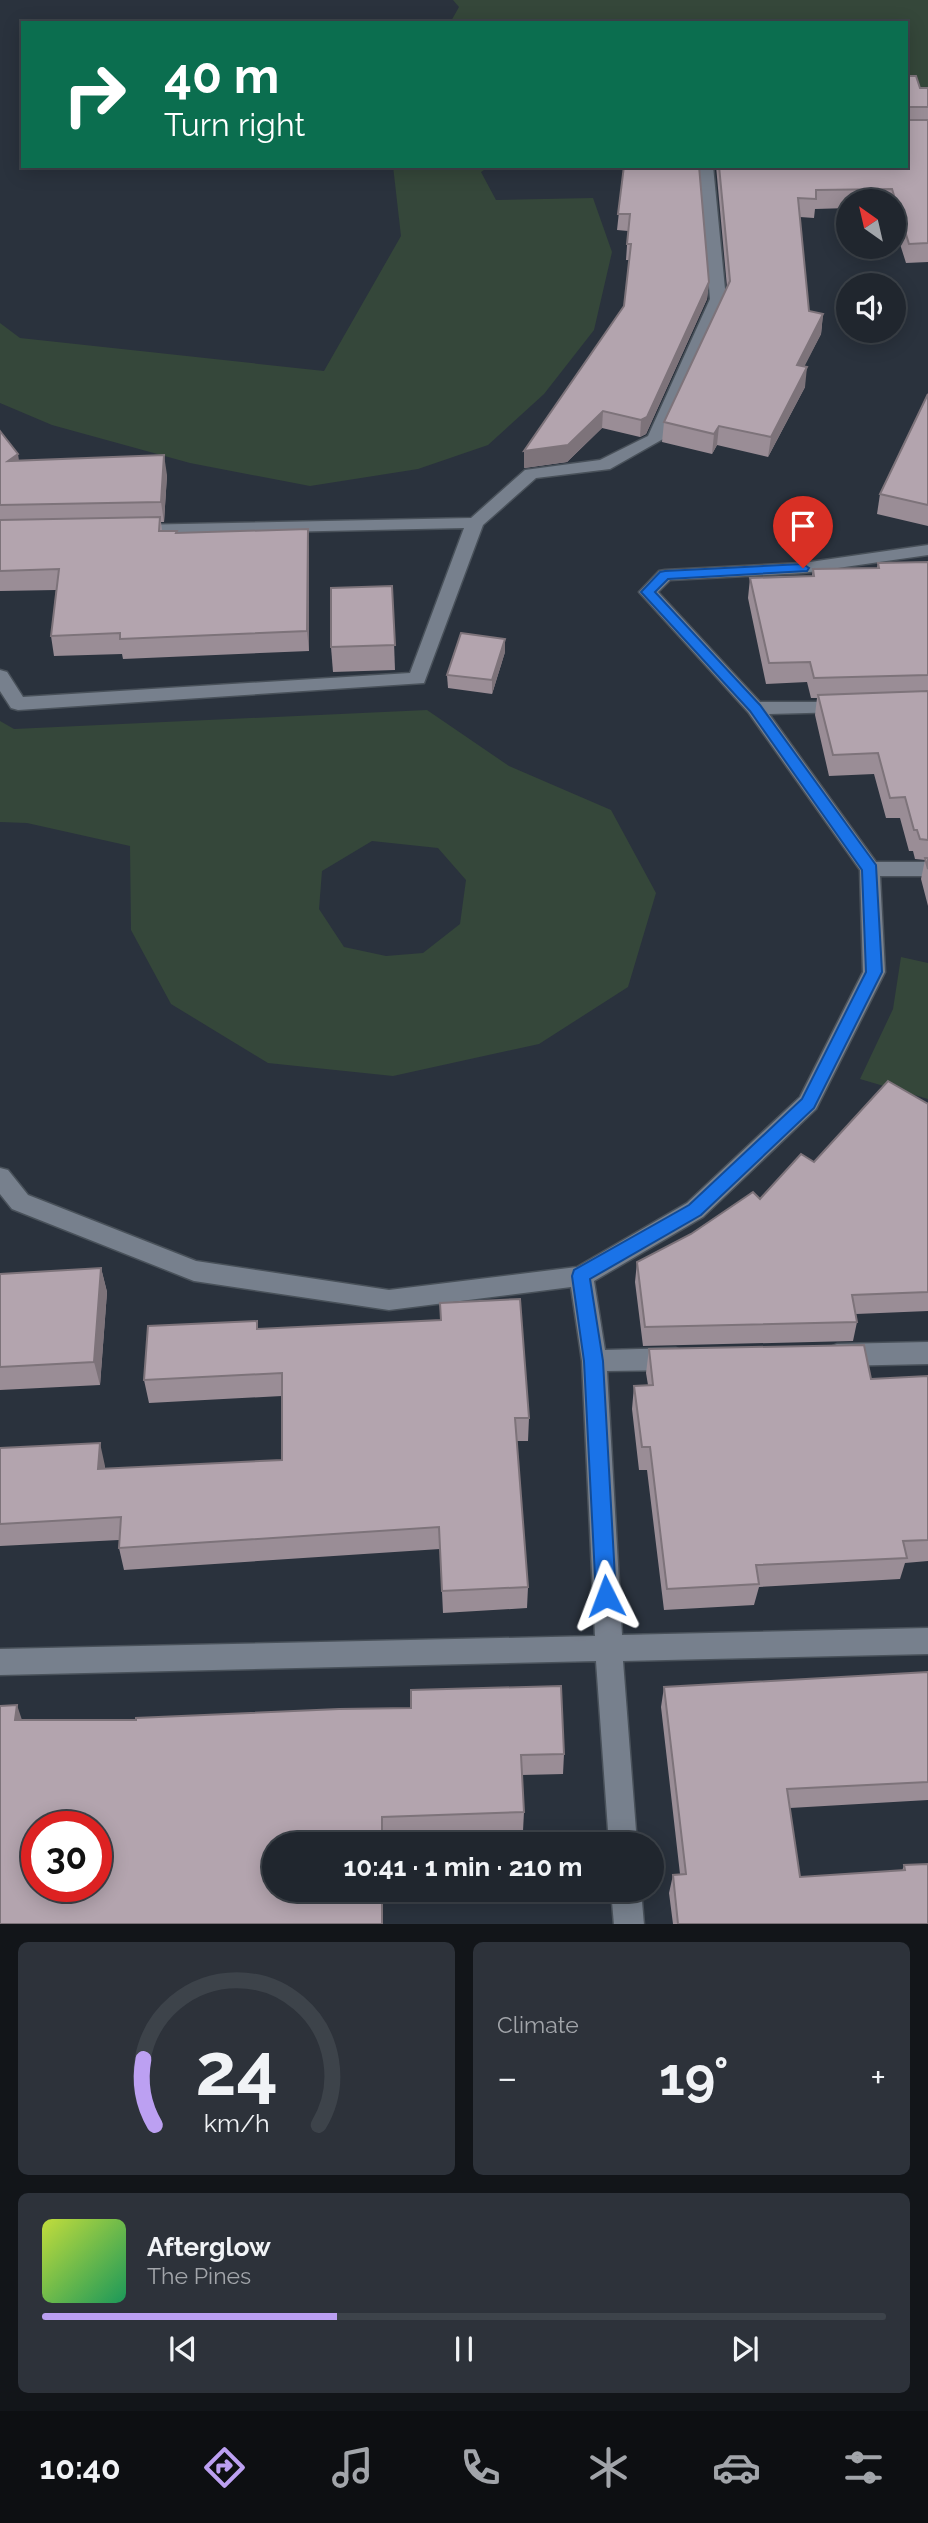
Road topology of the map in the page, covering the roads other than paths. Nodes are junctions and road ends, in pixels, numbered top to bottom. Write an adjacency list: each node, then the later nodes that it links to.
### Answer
1 (706, 168): 2 (street)
2 (475, 523): 3 (street); 5 (street)
3 (112, 531)
4 (928, 550): 7 (street)
5 (0, 676)
6 (861, 705): 7 (street)
7 (755, 708): 8 (street)
8 (870, 869): 9 (street); 11 (street)
9 (928, 869)
10 (0, 1177): 11 (street)
11 (581, 1276): 15 (street)
12 (928, 1353): 13 (street)
13 (817, 1356)
14 (705, 1359): 15 (street)
15 (594, 1361): 17 (street)
16 (928, 1641): 17 (street)
17 (609, 1648): 18 (street); 19 (street)
18 (0, 1662)
19 (622, 1832)
20 (627, 1902): 21 (street)
21 (629, 1924)

